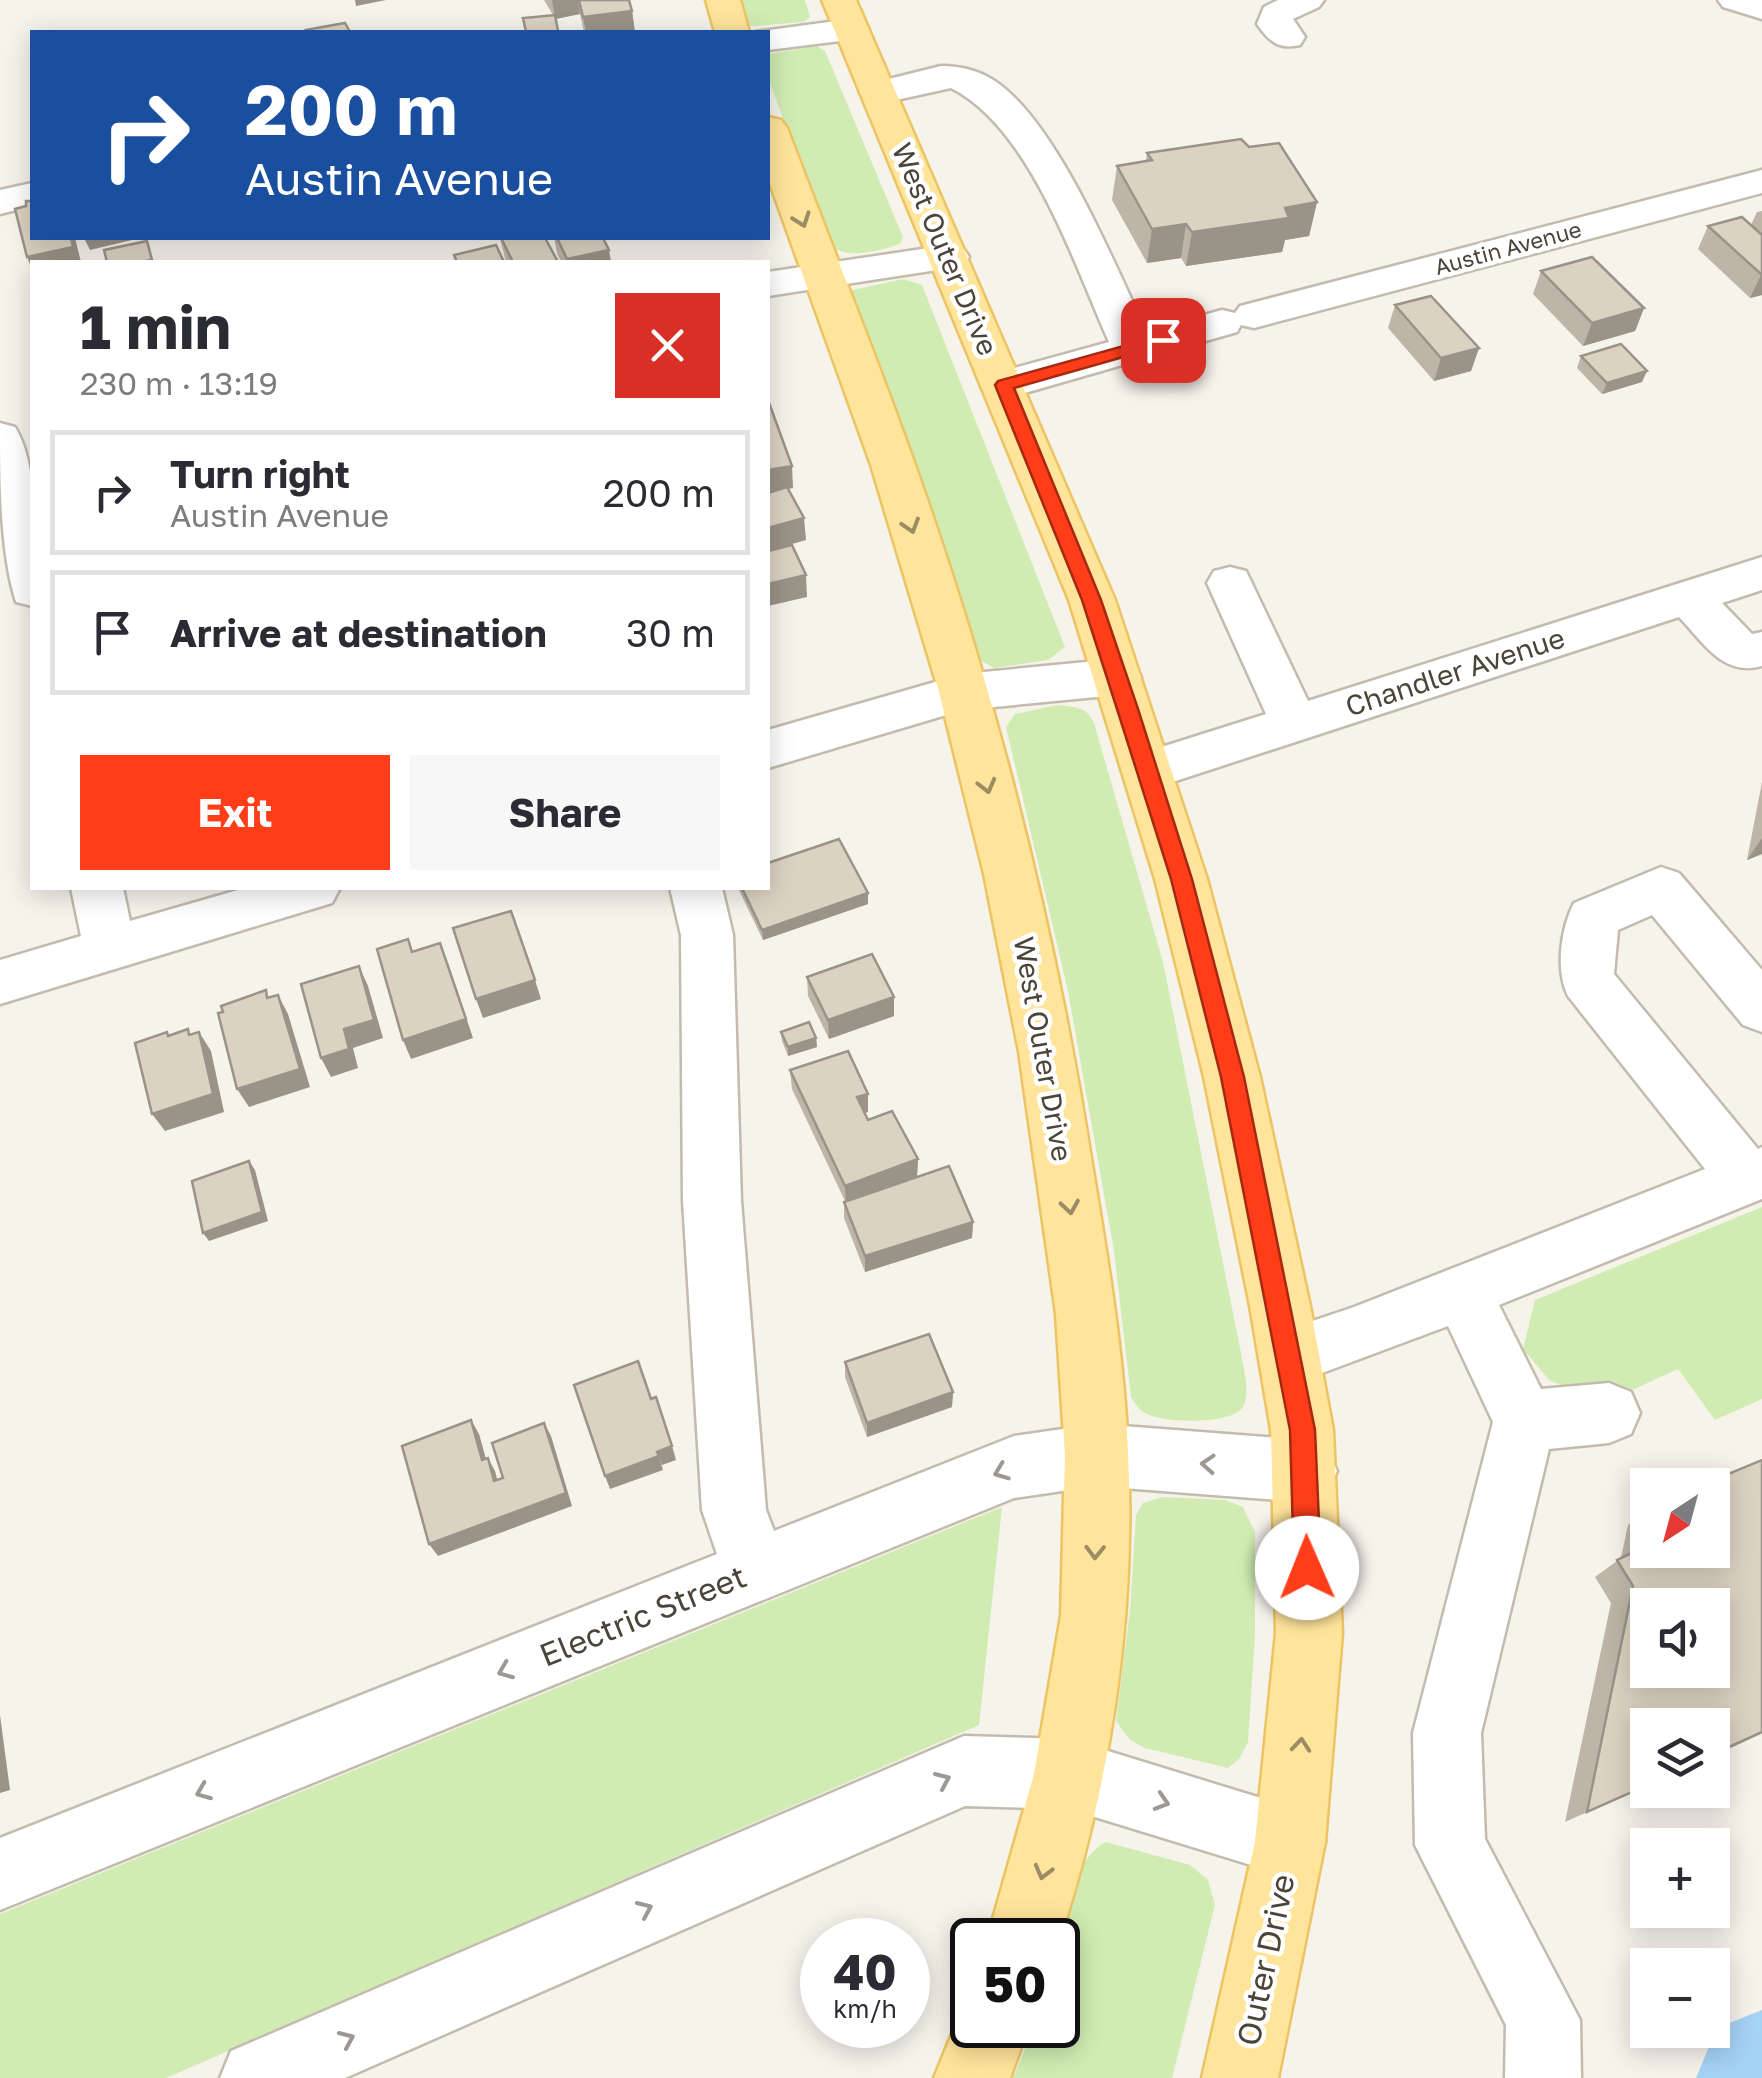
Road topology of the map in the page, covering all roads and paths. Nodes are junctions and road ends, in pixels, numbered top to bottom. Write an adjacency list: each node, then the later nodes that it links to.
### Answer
1 (723, 0): 5 (main road)
2 (1735, 0): 3 (street)
3 (1762, 10)
4 (845, 15): 6 (street); 7 (main road, West Outer Drive)
5 (731, 30)
6 (770, 38)
7 (878, 93): 12 (main road, West Outer Drive); 15 (street)
8 (770, 133): 13 (main road, West Outer Drive, one-way to 13)
9 (1762, 182): 15 (street, Austin Avenue)
10 (30, 195): 11 (street)
11 (0, 202)
12 (949, 257): 13 (street); 16 (main road, West Outer Drive)
13 (822, 274): 14 (street); 24 (main road, West Outer Drive, one-way to 24)
14 (770, 284)
15 (1133, 349): 16 (street, Austin Avenue)
16 (1004, 385): 23 (main road, West Outer Drive)
17 (10, 463): 19 (street)
18 (1762, 573): 21 (street, Chandler Avenue)
19 (30, 578)
20 (1230, 583): 25 (street)
21 (1688, 597): 22 (street); 25 (street, Chandler Avenue)
22 (1762, 648)
23 (1117, 678): 24 (street); 27 (main road, West Outer Drive)
24 (962, 692): 26 (street); 39 (main road, West Outer Drive, one-way to 39)
25 (1295, 724): 27 (street, Chandler Avenue)
26 (770, 748)
27 (1148, 771): 36 (main road, West Outer Drive)
28 (97, 890): 31 (street)
29 (307, 890): 31 (street)
30 (696, 890): 41 (street)
31 (110, 949): 32 (street)
32 (0, 982)
33 (1762, 1010): 34 (street)
34 (1754, 1176): 35 (street)
35 (1462, 1292): 36 (street); 38 (street)
36 (1290, 1356): 40 (main road, West Outer Drive)
37 (1609, 1413): 38 (street)
38 (1524, 1421): 50 (street)
39 (1096, 1455): 40 (street, Electric Street, one-way to 39); 41 (street, Electric Street, one-way to 41); 42 (main road, West Outer Drive, one-way to 42)
40 (1305, 1471): 43 (main road, West Outer Drive, one-way to 40)
41 (756, 1571): 44 (street, Electric Street, one-way to 44)
42 (1069, 1774): 43 (street, one-way to 43); 45 (main road, West Outer Drive, one-way to 45); 47 (street, one-way to 42)
43 (1290, 1842): 49 (main road, Outer Drive)
44 (0, 1874)
45 (1030, 1918)
46 (983, 2048): 48 (main road)
47 (258, 2078)
48 (972, 2078)
49 (1240, 2078)
50 (1543, 2078)

